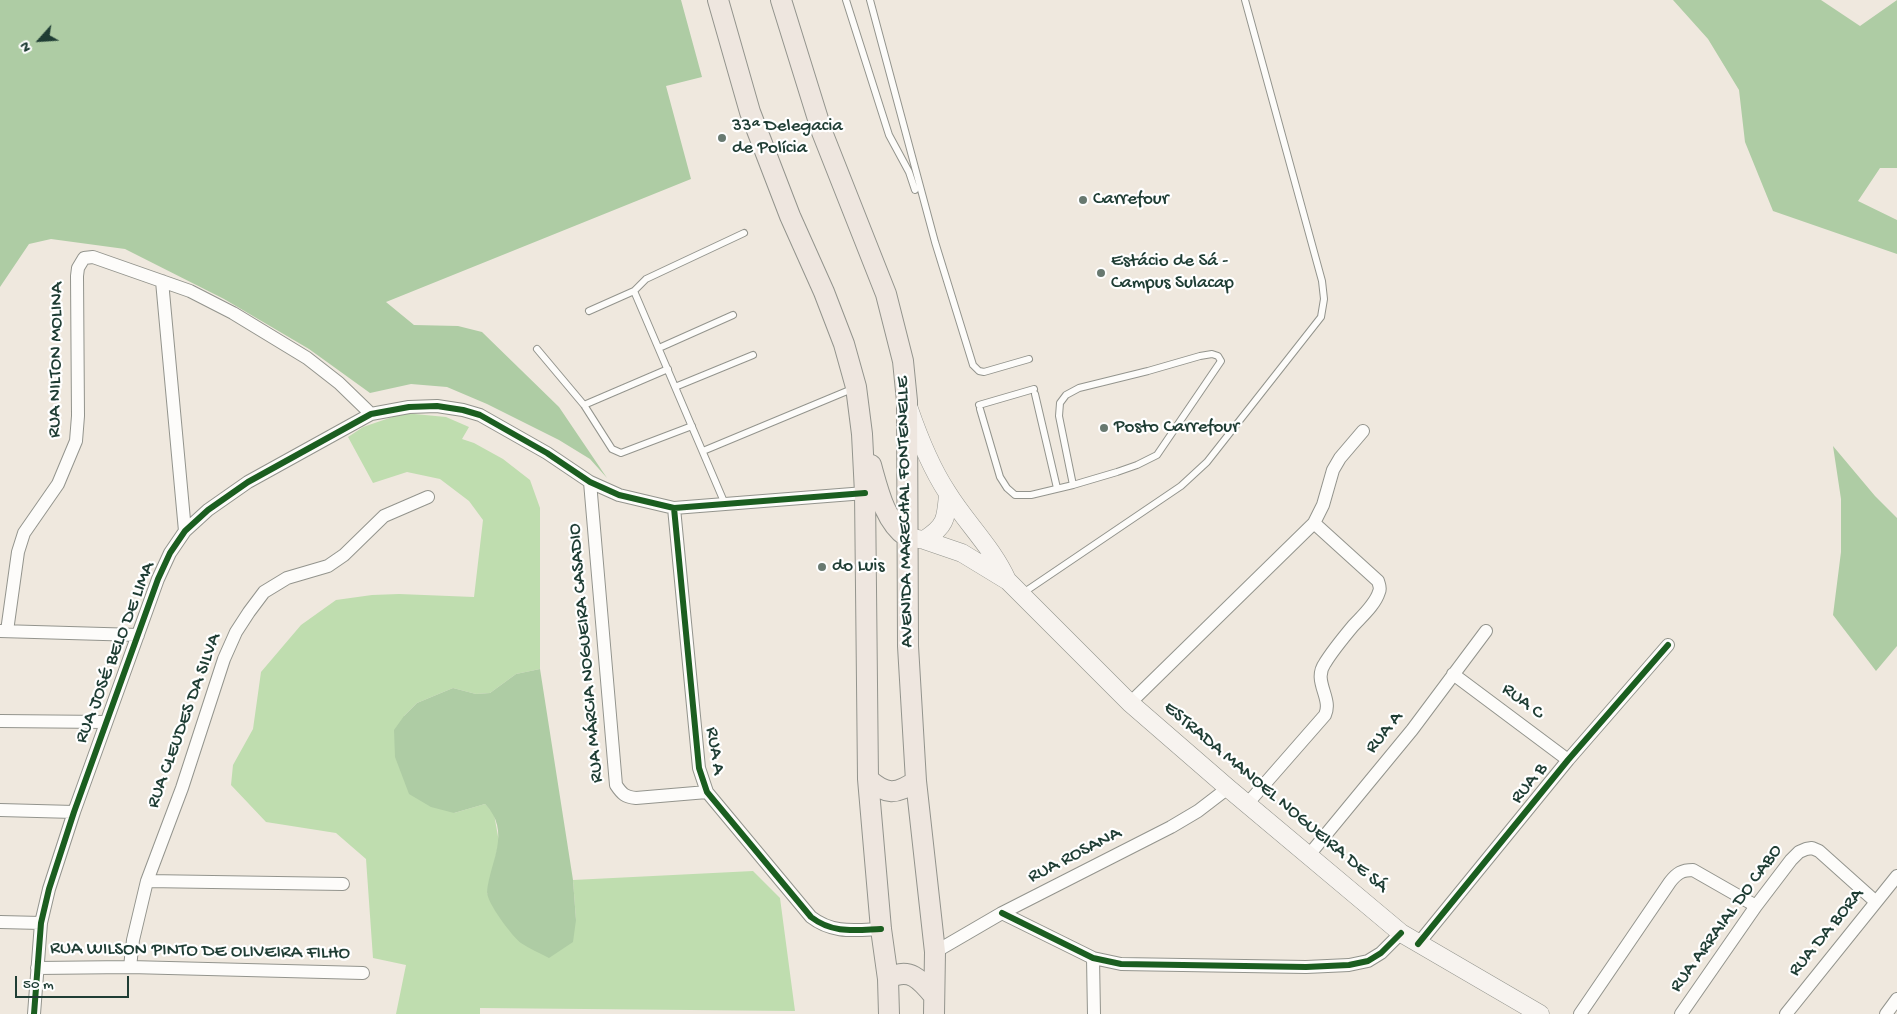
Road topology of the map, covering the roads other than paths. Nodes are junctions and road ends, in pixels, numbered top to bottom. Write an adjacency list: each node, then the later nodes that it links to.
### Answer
1 (718, 0): 18 (main road)
2 (846, 0): 6 (lane)
3 (870, 0): 15 (lane)
4 (1245, 0): 38 (lane)
5 (786, 5): 19 (main road, AVENIDA MARECHAL FONTENELLE)
6 (915, 190)
7 (744, 233): 9 (lane)
8 (162, 281): 21 (street, RUA NILTON MOLINA); 35 (street); 39 (street, RUA NILTON MOLINA)
9 (634, 291): 10 (lane); 12 (lane)
10 (589, 311)
11 (733, 315): 12 (lane)
12 (659, 348): 16 (lane)
13 (537, 349): 20 (lane)
14 (753, 355): 17 (lane)
15 (1029, 359)
16 (668, 370): 17 (lane); 20 (lane)
17 (675, 387): 22 (lane)
18 (856, 387): 24 (main road); 25 (lane)
19 (907, 401): 30 (main road, ESTRADA MANOEL NOGUEIRA DE SÁ); 36 (main road, AVENIDA MARECHAL FONTENELLE)
20 (584, 405): 22 (lane)
21 (371, 414): 26 (street, RUA JOSÉ BELO DE LIMA); 35 (street, RUA JOSÉ BELO DE LIMA)
22 (692, 426): 25 (lane)
23 (1363, 431): 34 (street)
24 (862, 434): 29 (main road); 36 (main road)
25 (703, 451): 32 (lane)
26 (590, 482): 33 (street, RUA JOSÉ BELO DE LIMA); 51 (street, RUA MÁRCIA NOGUEIRA CASADIO)
27 (1073, 485): 27 (lane); 28 (lane)
28 (1057, 488): 28 (lane)
29 (865, 493): 32 (street, RUA JOSÉ BELO DE LIMA); 48 (main road)
30 (948, 494): 36 (main road); 37 (main road, ESTRADA MANOEL NOGUEIRA DE SÁ)
31 (428, 497): 57 (street, RUA CLEUDES DA SILVA)
32 (725, 505): 33 (street, RUA JOSÉ BELO DE LIMA)
33 (674, 508): 51 (street, RUA A)
34 (1314, 523): 44 (street); 52 (street)
35 (185, 531): 41 (street, RUA JOSÉ BELO DE LIMA)
36 (916, 539): 37 (main road, ESTRADA MANOEL NOGUEIRA DE SÁ); 49 (main road, AVENIDA MARECHAL FONTENELLE)
37 (1008, 580): 38 (main road, ESTRADA MANOEL NOGUEIRA DE SÁ)
38 (1021, 594): 44 (main road, ESTRADA MANOEL NOGUEIRA DE SÁ)
39 (4, 631): 41 (street)
40 (1486, 631): 43 (street, RUA A)
41 (138, 635): 46 (street, RUA JOSÉ BELO DE LIMA)
42 (1668, 646): 47 (street, RUA B)
43 (1453, 674): 47 (street, RUA C); 55 (street, RUA A)
44 (1130, 703): 50 (main road, ESTRADA MANOEL NOGUEIRA DE SÁ)
45 (0, 721): 46 (street)
46 (105, 722): 54 (street, RUA JOSÉ BELO DE LIMA)
47 (1568, 760): 66 (street, RUA B)
48 (868, 779): 49 (main road); 64 (main road)
49 (916, 781): 67 (main road, AVENIDA MARECHAL FONTENELLE)
50 (1228, 788): 52 (main road, ESTRADA MANOEL NOGUEIRA DE SÁ); 61 (street, RUA ROSANA)
51 (707, 792): 64 (street, RUA A)
52 (1248, 804): 55 (main road, ESTRADA MANOEL NOGUEIRA DE SÁ)
53 (0, 810): 54 (street)
54 (74, 812): 63 (street, RUA JOSÉ BELO DE LIMA)
55 (1309, 855): 65 (main road, ESTRADA MANOEL NOGUEIRA DE SÁ)
56 (1897, 876): 59 (street, RUA DA BORA)
57 (147, 881): 58 (street); 69 (street, RUA CLEUDES DA SILVA)
58 (343, 884)
59 (1876, 902): 60 (street, RUA ARRAIAL DO CABO); 81 (street, RUA DA BORA)
60 (1756, 906): 79 (street); 80 (street, RUA ARRAIAL DO CABO)
61 (1002, 913): 67 (street, RUA ROSANA); 68 (street)
62 (0, 922): 63 (street)
63 (41, 922): 70 (street, RUA JOSÉ BELO DE LIMA)
64 (881, 929): 72 (main road)
65 (1401, 933): 66 (main road, ESTRADA MANOEL NOGUEIRA DE SÁ); 68 (street)
66 (1418, 944): 78 (main road, ESTRADA MANOEL NOGUEIRA DE SÁ)
67 (935, 952): 74 (main road, AVENIDA MARECHAL FONTENELLE)
68 (1092, 958): 77 (street)
69 (130, 967): 70 (street, RUA WILSON PINTO DE OLIVEIRA FILHO); 71 (street, RUA WILSON PINTO DE OLIVEIRA FILHO)
70 (37, 968): 75 (street, RUA JOSÉ BELO DE LIMA)
71 (363, 973)
72 (888, 979): 74 (main road); 76 (main road)
73 (1897, 999): 82 (street)
74 (934, 1005)
75 (34, 1014)
76 (890, 1014)
77 (1094, 1014)
78 (1540, 1014)
79 (1580, 1014)
80 (1681, 1014)
81 (1786, 1014)
82 (1886, 1014)

